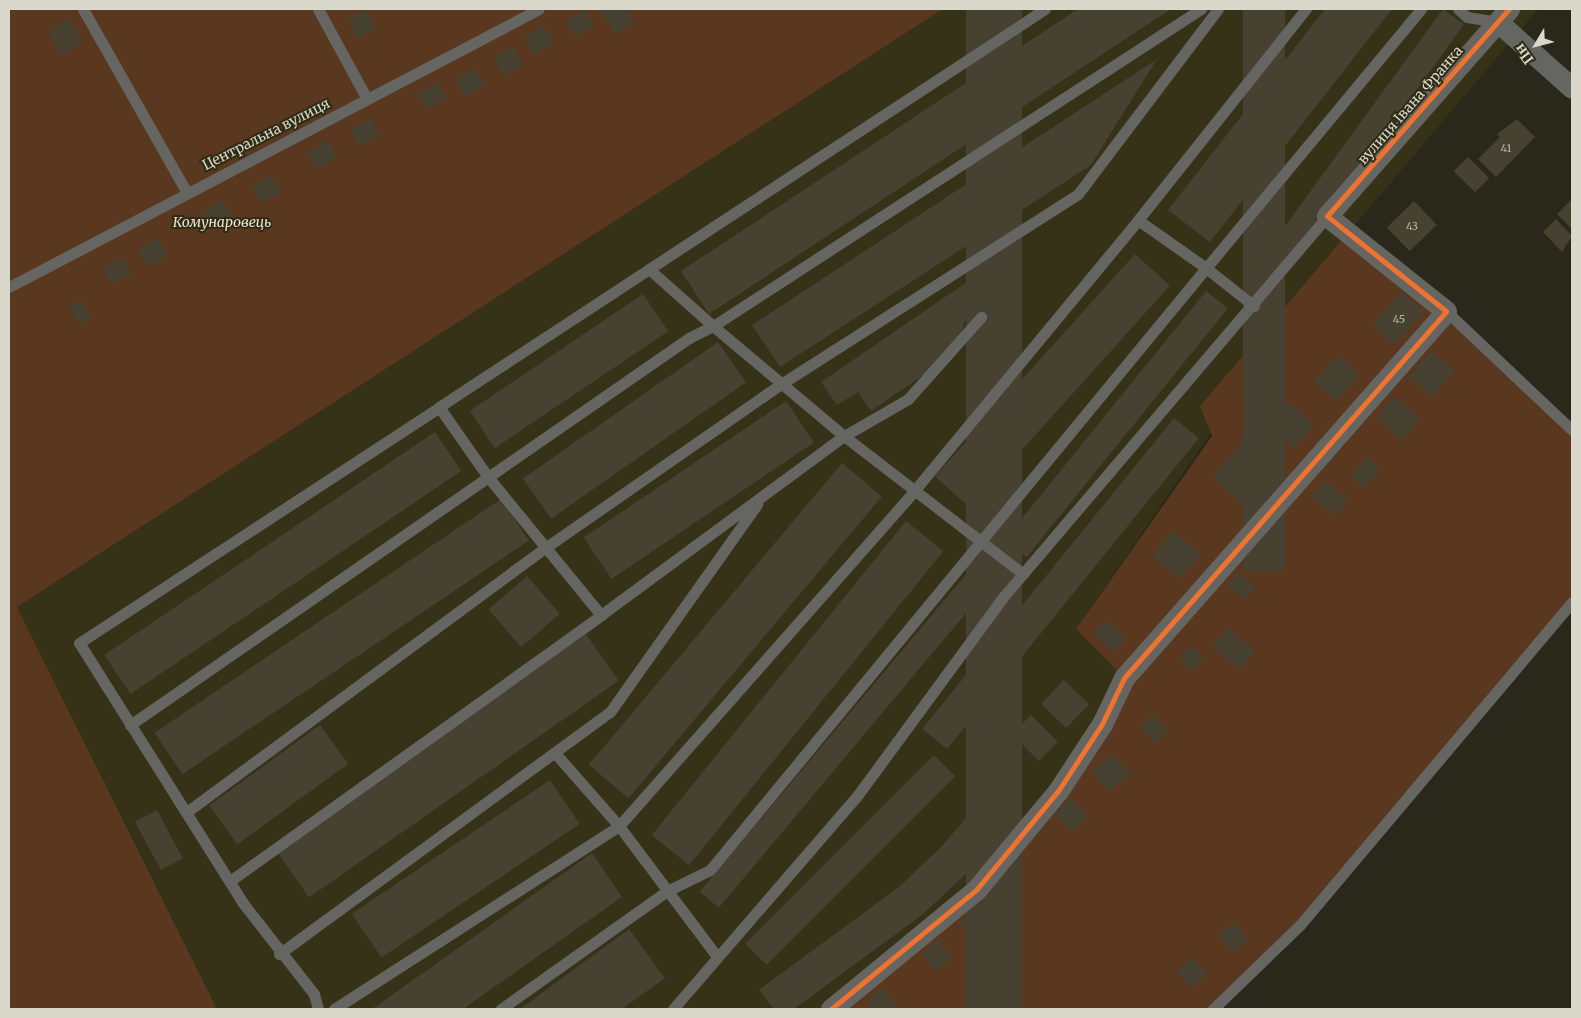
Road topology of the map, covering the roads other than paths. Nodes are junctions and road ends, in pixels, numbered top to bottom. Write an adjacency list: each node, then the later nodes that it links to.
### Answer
1 (83, 9): 13 (lane)
2 (318, 9): 12 (lane)
3 (538, 9): 12 (lane, Центральна вулиця)
4 (1045, 9): 17 (lane)
5 (1201, 9): 22 (lane)
6 (1218, 9): 23 (lane)
7 (1306, 9): 15 (lane)
8 (1421, 9): 16 (lane)
9 (1458, 9): 10 (lane)
10 (1504, 15): 11 (street); 14 (street, вулиця Івана Франка)
11 (1572, 88)
12 (367, 99): 13 (lane, Центральна вулиця)
13 (186, 191): 18 (lane, Центральна вулиця)
14 (1327, 216): 19 (lane); 20 (street)
15 (1138, 220): 16 (lane); 28 (lane)
16 (1206, 268): 19 (lane); 30 (lane)
17 (649, 269): 22 (lane); 24 (lane)
18 (9, 287)
19 (1254, 306): 32 (lane)
20 (1446, 310): 25 (lane); 47 (street)
21 (981, 317): 26 (lane)
22 (713, 326): 23 (lane); 27 (lane)
23 (781, 384): 26 (lane); 31 (lane)
24 (439, 407): 27 (lane); 35 (lane)
25 (1572, 430)
26 (844, 436): 28 (lane); 29 (lane)
27 (488, 477): 31 (lane); 35 (lane)
28 (914, 492): 30 (lane); 38 (lane)
29 (762, 497): 34 (lane); 36 (lane)
30 (977, 540): 32 (lane); 40 (lane)
31 (545, 548): 34 (lane); 37 (lane)
32 (1023, 574): 42 (lane)
33 (1572, 602): 48 (lane)
34 (601, 615): 39 (lane)
35 (130, 724): 37 (lane)
36 (555, 753): 38 (lane); 41 (lane)
37 (188, 811): 39 (lane)
38 (619, 826): 40 (lane); 44 (lane)
39 (230, 881): 41 (lane)
40 (667, 891): 42 (lane); 45 (lane)
41 (279, 954): 43 (lane)
42 (716, 955): 46 (lane)
43 (318, 1009)
44 (334, 1009)
45 (501, 1009)
46 (673, 1009)
47 (831, 1009)
48 (1213, 1009)

